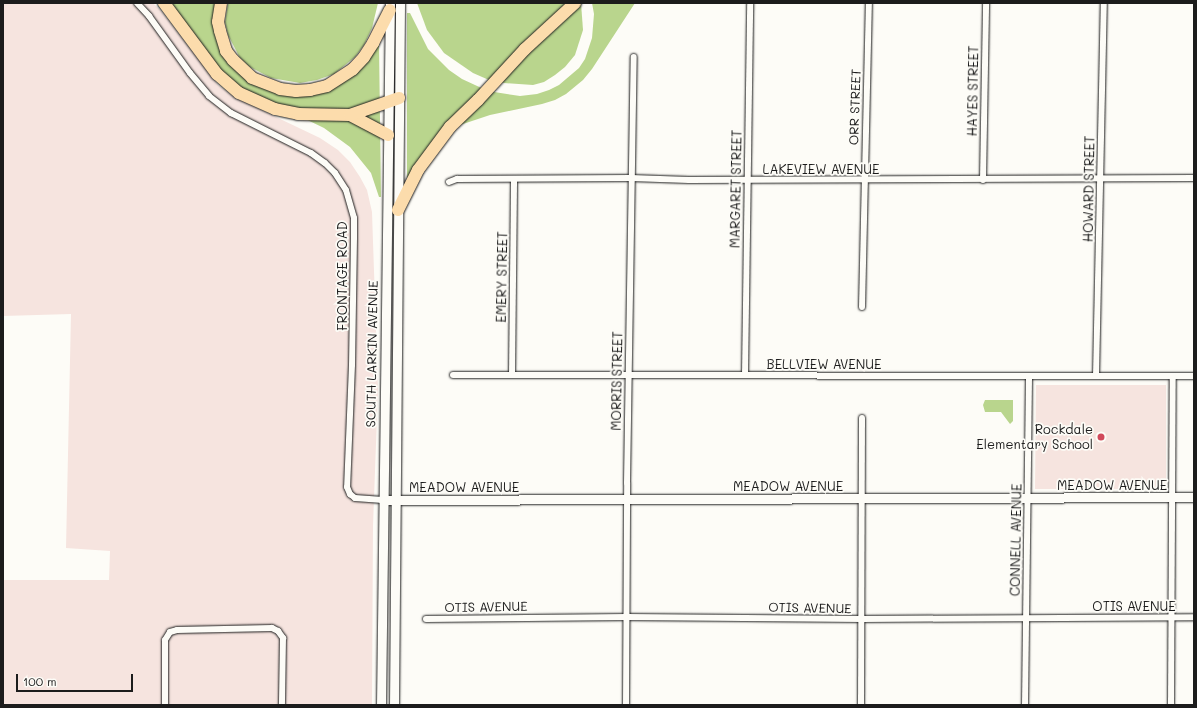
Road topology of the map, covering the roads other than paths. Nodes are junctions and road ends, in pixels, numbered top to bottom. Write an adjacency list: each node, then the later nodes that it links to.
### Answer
1 (137, 3): 39 (street, FRONTAGE ROAD)
2 (164, 3): 13 (highway)
3 (221, 3): 10 (highway)
4 (400, 3): 12 (main road, SOUTH LARKIN AVENUE)
5 (575, 3): 23 (highway)
6 (750, 3): 19 (street, MARGARET STREET)
7 (868, 3): 20 (street, ORR STREET)
8 (986, 3): 21 (street, HAYES STREET)
9 (1104, 3): 16 (street, HOWARD STREET)
10 (390, 7): 12 (main road, SOUTH LARKIN AVENUE)
11 (634, 57): 15 (street, MORRIS STREET)
12 (394, 100): 13 (highway); 14 (main road, SOUTH LARKIN AVENUE); 23 (main road, SOUTH LARKIN AVENUE)
13 (350, 115): 14 (highway)
14 (388, 135): 39 (main road, SOUTH LARKIN AVENUE)
15 (632, 178): 18 (street, LAKEVIEW AVENUE); 19 (street, LAKEVIEW AVENUE); 27 (street, MORRIS STREET)
16 (1100, 178): 17 (street, LAKEVIEW AVENUE); 21 (street, LAKEVIEW AVENUE); 30 (street, HOWARD STREET)
17 (1194, 178)
18 (514, 180): 22 (street, LAKEVIEW AVENUE); 26 (street, EMERY STREET)
19 (747, 180): 20 (street, LAKEVIEW AVENUE); 28 (street, MARGARET STREET)
20 (864, 180): 21 (street, LAKEVIEW AVENUE); 24 (street, ORR STREET)
21 (982, 180)
22 (449, 182)
23 (398, 210): 40 (main road, SOUTH LARKIN AVENUE)
24 (862, 308)
25 (453, 375): 26 (street, BELLVIEW AVENUE)
26 (512, 375): 27 (street, BELLVIEW AVENUE)
27 (628, 375): 28 (street, BELLVIEW AVENUE); 37 (street, MORRIS STREET)
28 (745, 375): 29 (street, BELLVIEW AVENUE)
29 (1029, 376): 30 (street, BELLVIEW AVENUE); 35 (street, CONNELL AVENUE)
30 (1096, 376): 31 (street, BELLVIEW AVENUE)
31 (1173, 376): 32 (street, BELLVIEW AVENUE); 36 (street)
32 (1194, 376)
33 (862, 418): 38 (street)
34 (1194, 497): 36 (main road, MEADOW AVENUE)
35 (1027, 498): 36 (main road, MEADOW AVENUE); 38 (main road, MEADOW AVENUE); 44 (street, CONNELL AVENUE)
36 (1172, 498): 42 (street)
37 (627, 499): 38 (main road, MEADOW AVENUE); 40 (main road, MEADOW AVENUE); 41 (street, MORRIS STREET)
38 (863, 499): 46 (street)
39 (383, 500): 40 (main road, MEADOW AVENUE); 49 (main road, SOUTH LARKIN AVENUE)
40 (397, 500): 50 (main road, SOUTH LARKIN AVENUE)
41 (626, 617): 45 (street, OTIS AVENUE); 46 (street, OTIS AVENUE); 51 (street, MORRIS STREET)
42 (1172, 617): 43 (street, OTIS AVENUE); 44 (street, OTIS AVENUE); 54 (street)
43 (1194, 617)
44 (1026, 618): 46 (street, OTIS AVENUE); 53 (street, CONNELL AVENUE)
45 (426, 619)
46 (862, 619): 52 (street)
47 (165, 705): 48 (street)
48 (282, 705)
49 (381, 705)
50 (394, 705)
51 (626, 705)
52 (861, 705)
53 (1025, 705)
54 (1171, 705)

